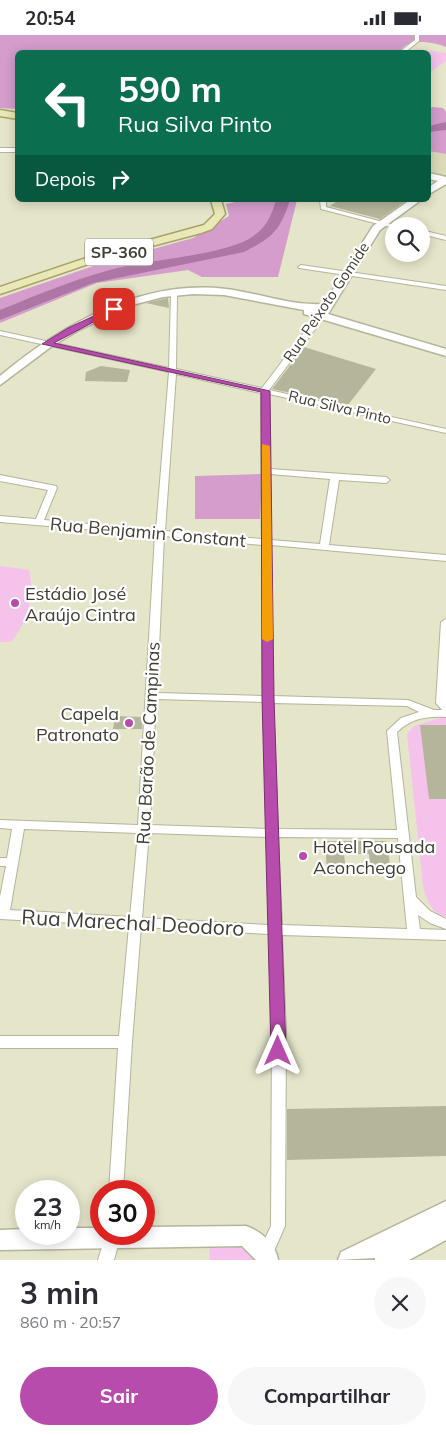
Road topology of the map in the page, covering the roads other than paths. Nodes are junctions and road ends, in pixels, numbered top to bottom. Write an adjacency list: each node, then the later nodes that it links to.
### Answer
1 (417, 35): 2 (street)
2 (404, 50)
3 (0, 113): 4 (main road)
4 (15, 116)
5 (0, 150): 6 (street)
6 (15, 150)
7 (431, 176): 8 (street)
8 (446, 180): 9 (street)
9 (431, 190)
10 (217, 202): 20 (main road, SP-360)
11 (322, 202): 13 (street)
12 (413, 202): 13 (street, Rua Peixoto Gomide)
13 (380, 223): 14 (street); 18 (street, Rua Peixoto Gomide)
14 (385, 224)
15 (430, 234): 16 (street)
16 (446, 238)
17 (301, 267): 18 (street)
18 (347, 274): 19 (street); 22 (street, Rua Peixoto Gomide)
19 (446, 288)
20 (0, 291)
21 (174, 294): 22 (street); 24 (street); 26 (street, Rua Barão de Campinas)
22 (323, 312): 25 (street); 28 (street, Rua Peixoto Gomide)
23 (0, 333): 24 (street, Rua Silva Pinto)
24 (46, 344): 26 (street, Rua Silva Pinto); 27 (street)
25 (446, 353)
26 (172, 371): 28 (street, Rua Silva Pinto); 36 (street, Rua Barão de Campinas)
27 (0, 382)
28 (265, 391): 29 (street, Rua Silva Pinto); 30 (street)
29 (446, 431)
30 (266, 471): 31 (street); 37 (street)
31 (335, 477): 33 (street); 38 (street)
32 (0, 479): 35 (street)
33 (386, 480)
34 (0, 519): 35 (street, Rua Benjamin Constant)
35 (39, 523): 36 (street, Rua Benjamin Constant)
36 (160, 533): 37 (street, Rua Benjamin Constant); 41 (street, Rua Barão de Campinas)
37 (266, 541): 38 (street, Rua Benjamin Constant); 42 (street)
38 (324, 547): 39 (street, Rua Benjamin Constant)
39 (446, 558)
40 (446, 622): 43 (street)
41 (152, 697): 42 (street); 48 (street, Rua Barão de Campinas)
42 (268, 698): 44 (street); 49 (street)
43 (446, 708)
44 (432, 713): 45 (street); 50 (street)
45 (446, 714)
46 (0, 824): 47 (street)
47 (19, 824): 48 (street); 51 (street)
48 (144, 828): 49 (street); 54 (street, Rua Barão de Campinas)
49 (273, 833): 50 (street); 56 (street)
50 (402, 834): 52 (street)
51 (6, 862): 53 (street)
52 (410, 897): 55 (street); 57 (street)
53 (2, 914): 54 (street, Rua Marechal Deodoro)
54 (136, 922): 56 (street, Rua Marechal Deodoro); 60 (street, Rua Barão de Campinas)
55 (446, 924)
56 (275, 930): 57 (street, Rua Marechal Deodoro); 67 (street)
57 (414, 934): 58 (street, Rua Marechal Deodoro)
58 (446, 935)
59 (0, 1042): 60 (street)
60 (125, 1042): 61 (street, Rua Barão de Campinas)
61 (117, 1180)
62 (446, 1211): 68 (street)
63 (446, 1229): 69 (street)
64 (0, 1240): 66 (street)
65 (155, 1241): 67 (street)
66 (90, 1243)
67 (267, 1256)
68 (349, 1260)
69 (386, 1260)

